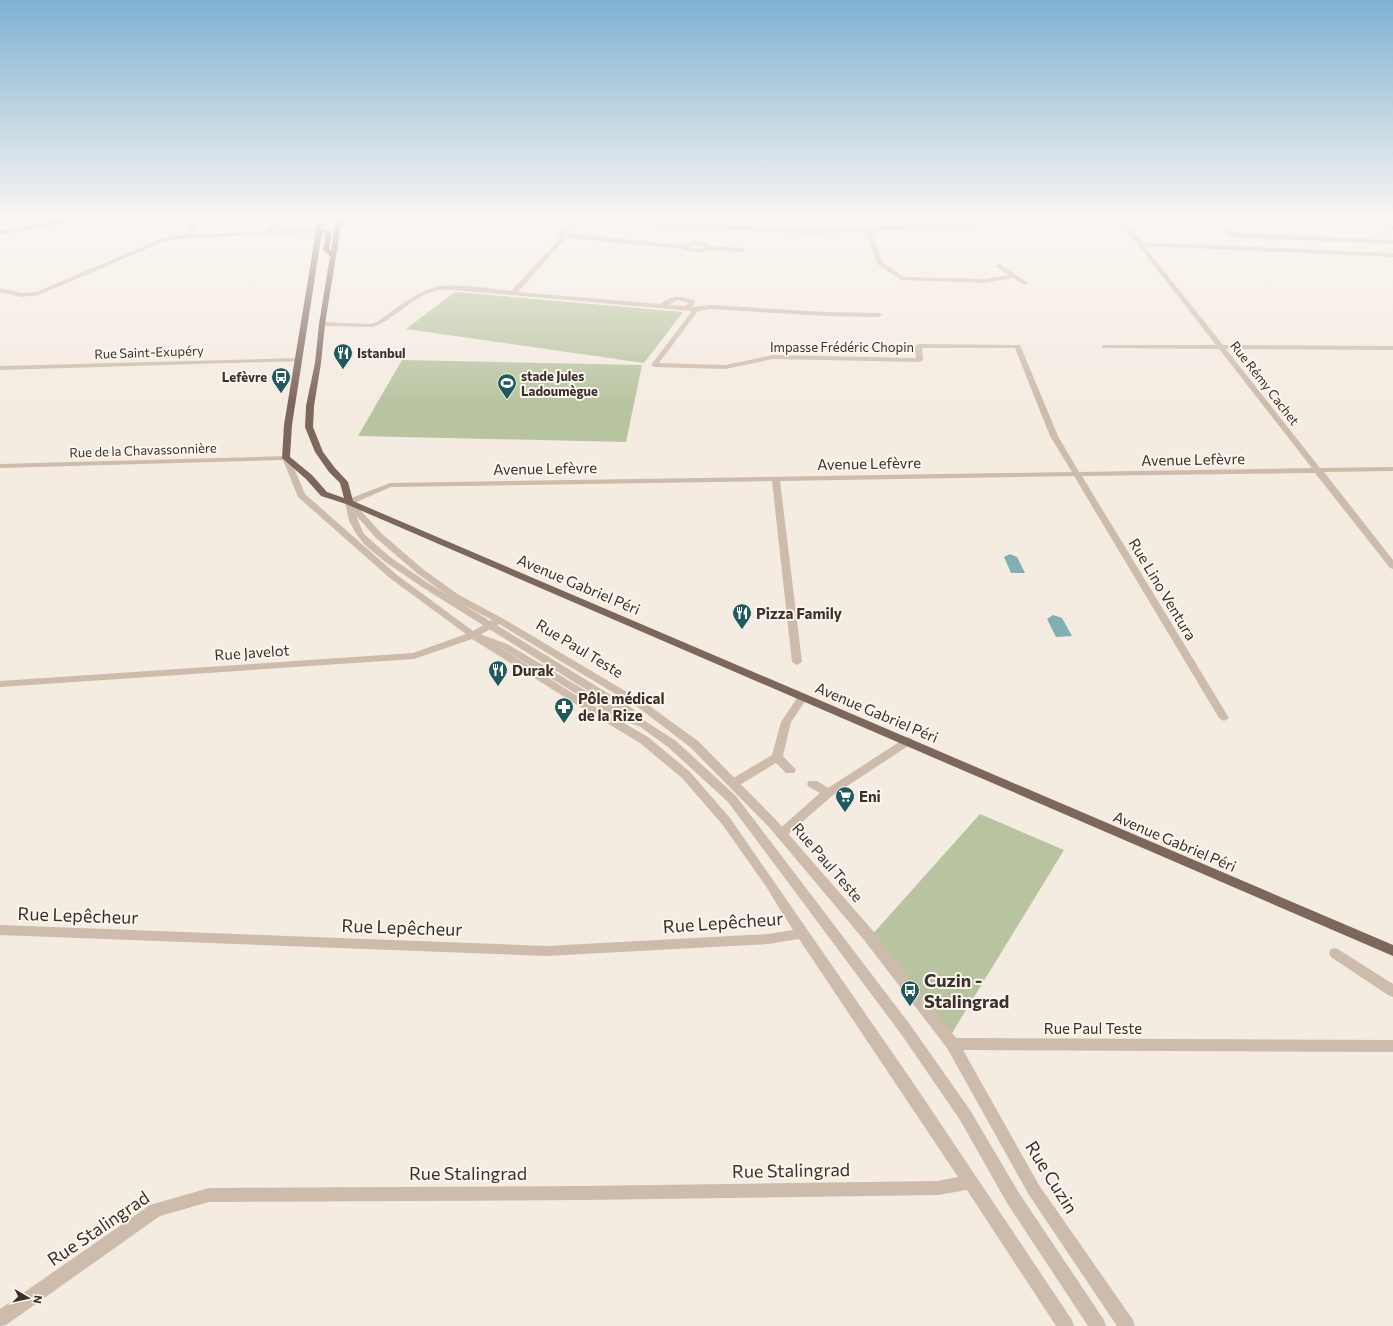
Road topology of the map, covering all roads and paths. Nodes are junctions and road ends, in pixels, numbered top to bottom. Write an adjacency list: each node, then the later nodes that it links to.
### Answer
1 (68, 281): 8 (street)
2 (312, 281): 18 (main road)
3 (329, 281): 14 (main road)
4 (525, 281): 9 (street)
5 (1022, 281): 7 (street)
6 (1169, 281): 16 (street, Rue Rémy Cachet)
7 (1025, 283)
8 (0, 290)
9 (513, 294): 10 (street); 14 (street)
10 (663, 306): 11 (street); 11 (street)
11 (687, 308): 12 (street)
12 (696, 309): 13 (street); 24 (street, Impasse Frédéric Chopin)
13 (879, 315)
14 (322, 324): 26 (main road)
15 (1104, 347): 16 (street)
16 (1222, 348): 17 (street); 23 (street, Rue Rémy Cachet)
17 (1393, 348)
18 (299, 360): 19 (street, Rue Saint-Exupéry); 20 (main road)
19 (0, 368)
20 (286, 458): 21 (street, Rue de la Chavassonnière); 26 (main road, Avenue Gabriel Péri); 29 (street)
21 (0, 466)
22 (1393, 469): 23 (street, Avenue Lefèvre)
23 (1318, 470): 24 (street, Avenue Lefèvre); 27 (street, Rue Rémy Cachet)
24 (1078, 474): 25 (street, Avenue Lefèvre); 33 (street, Rue Lino Ventura)
25 (776, 479): 26 (street, Avenue Lefèvre); 30 (street)
26 (349, 502): 28 (street, Rue Paul Teste); 32 (main road, Avenue Gabriel Péri)
27 (1393, 566)
28 (494, 623): 29 (street, Rue Javelot); 34 (street, Rue Paul Teste); 38 (street, Rue Paul Teste)
29 (473, 635): 31 (street, Rue Javelot); 34 (street); 43 (street)
30 (797, 662)
31 (0, 684)
32 (803, 697): 35 (main road, Avenue Gabriel Péri); 36 (street)
33 (1224, 718)
34 (641, 723): 52 (street)
35 (907, 742): 40 (street); 44 (main road, Avenue Gabriel Péri)
36 (777, 757): 37 (street); 38 (street)
37 (790, 770)
38 (734, 783): 41 (street, Rue Paul Teste)
39 (814, 784): 40 (street)
40 (828, 793): 41 (street)
41 (781, 834): 47 (street, Rue Paul Teste)
42 (0, 930): 43 (street, Rue Lepêcheur)
43 (802, 933): 49 (street)
44 (1393, 951)
45 (1336, 954): 46 (street)
46 (1393, 991)
47 (952, 1044): 48 (street, Rue Paul Teste); 53 (street, Rue Cuzin)
48 (1393, 1046)
49 (971, 1182): 50 (street, Rue Stalingrad); 51 (street)
50 (0, 1319)
51 (1066, 1326)
52 (1098, 1326)
53 (1127, 1326)

